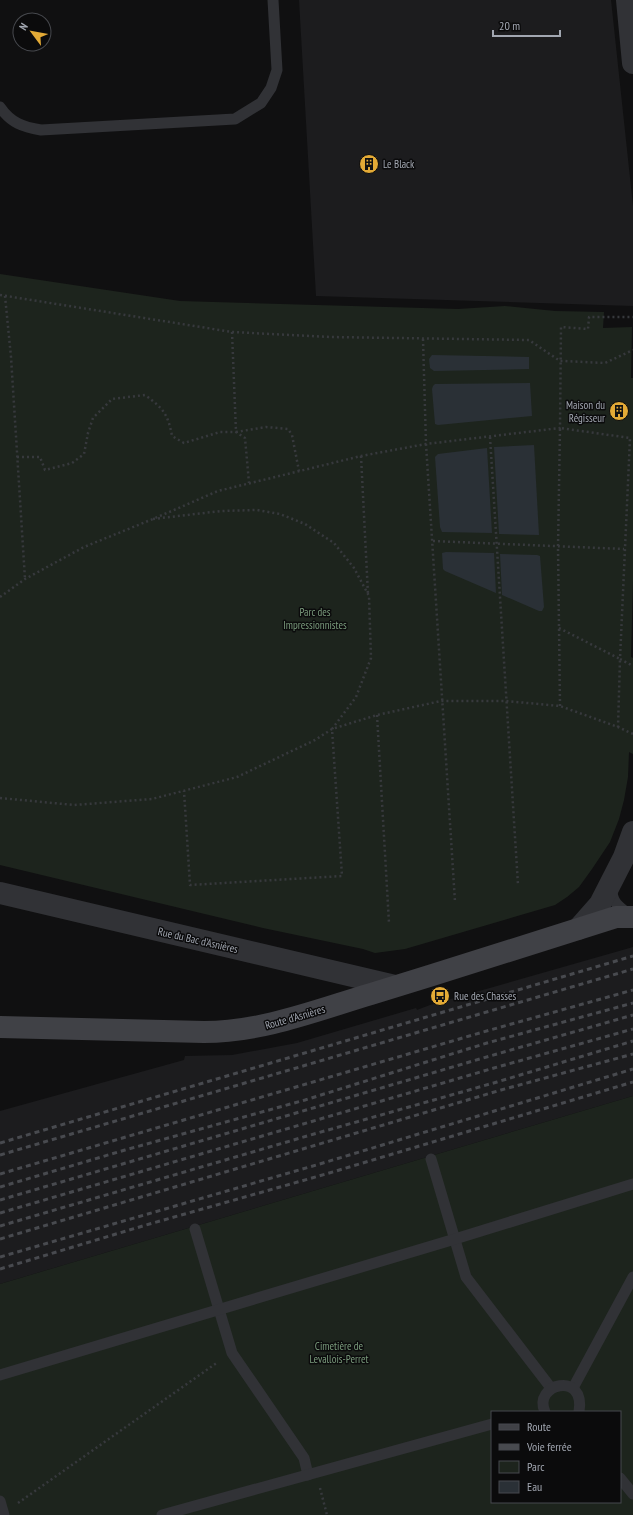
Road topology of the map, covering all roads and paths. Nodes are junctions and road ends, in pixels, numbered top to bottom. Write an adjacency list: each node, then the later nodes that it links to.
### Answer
1 (273, 0): 4 (lane)
2 (627, 0): 3 (street)
3 (632, 50)
4 (0, 107)
5 (0, 295): 6 (path)
6 (5, 296): 8 (path); 17 (path)
7 (633, 317): 11 (path)
8 (232, 332): 9 (path); 13 (path)
9 (423, 339): 11 (path); 15 (path)
10 (633, 350): 11 (path)
11 (560, 360): 12 (path)
12 (560, 428): 14 (path); 23 (path); 24 (path)
13 (236, 432): 17 (path); 18 (path); 19 (path)
14 (490, 437): 15 (path); 22 (path)
15 (426, 444): 16 (path); 21 (path)
16 (361, 456): 18 (path); 26 (path)
17 (17, 457): 25 (path)
18 (299, 471): 19 (path)
19 (249, 483): 20 (path)
20 (153, 519): 25 (path); 26 (path)
21 (433, 541): 22 (path); 31 (path)
22 (497, 543): 23 (path); 32 (path)
23 (558, 547): 24 (path); 28 (path)
24 (624, 548): 29 (path)
25 (25, 579): 27 (path)
26 (368, 596): 36 (path)
27 (0, 597)
28 (559, 628): 29 (path); 33 (path)
29 (620, 659): 30 (path); 35 (path)
30 (633, 666)
31 (441, 701): 32 (path); 34 (path); 44 (path)
32 (506, 701): 33 (path); 42 (path)
33 (560, 706): 35 (path)
34 (377, 715): 36 (path); 46 (path)
35 (618, 727): 37 (path)
36 (332, 729): 38 (path); 38 (path)
37 (633, 734)
38 (184, 791): 39 (path)
39 (0, 798)
40 (633, 832): 41 (street)
41 (613, 881): 45 (lane); 47 (street)
42 (518, 885)
43 (0, 893): 48 (street, Rue du Bac d’Asnières)
44 (455, 902)
45 (632, 916): 47 (main road, Route d'Asnières)
46 (389, 922)
47 (578, 929): 48 (main road, Route d'Asnières)
48 (395, 986): 49 (main road, Route d'Asnières)
49 (0, 1027)
50 (431, 1159): 53 (lane)
51 (633, 1184): 53 (lane)
52 (195, 1229): 55 (lane)
53 (455, 1239): 55 (lane); 58 (lane)
54 (633, 1277): 59 (lane)
55 (219, 1310): 56 (lane); 57 (lane)
56 (232, 1353): 63 (lane); 66 (path)
57 (0, 1375)
58 (551, 1388): 59 (lane); 60 (lane)
59 (573, 1388): 61 (lane)
60 (541, 1411)
61 (579, 1411)
62 (491, 1424): 63 (lane)
63 (312, 1474): 67 (lane); 68 (path)
64 (621, 1479): 65 (lane)
65 (633, 1494)
66 (2, 1508)
67 (162, 1515)
68 (327, 1515)

